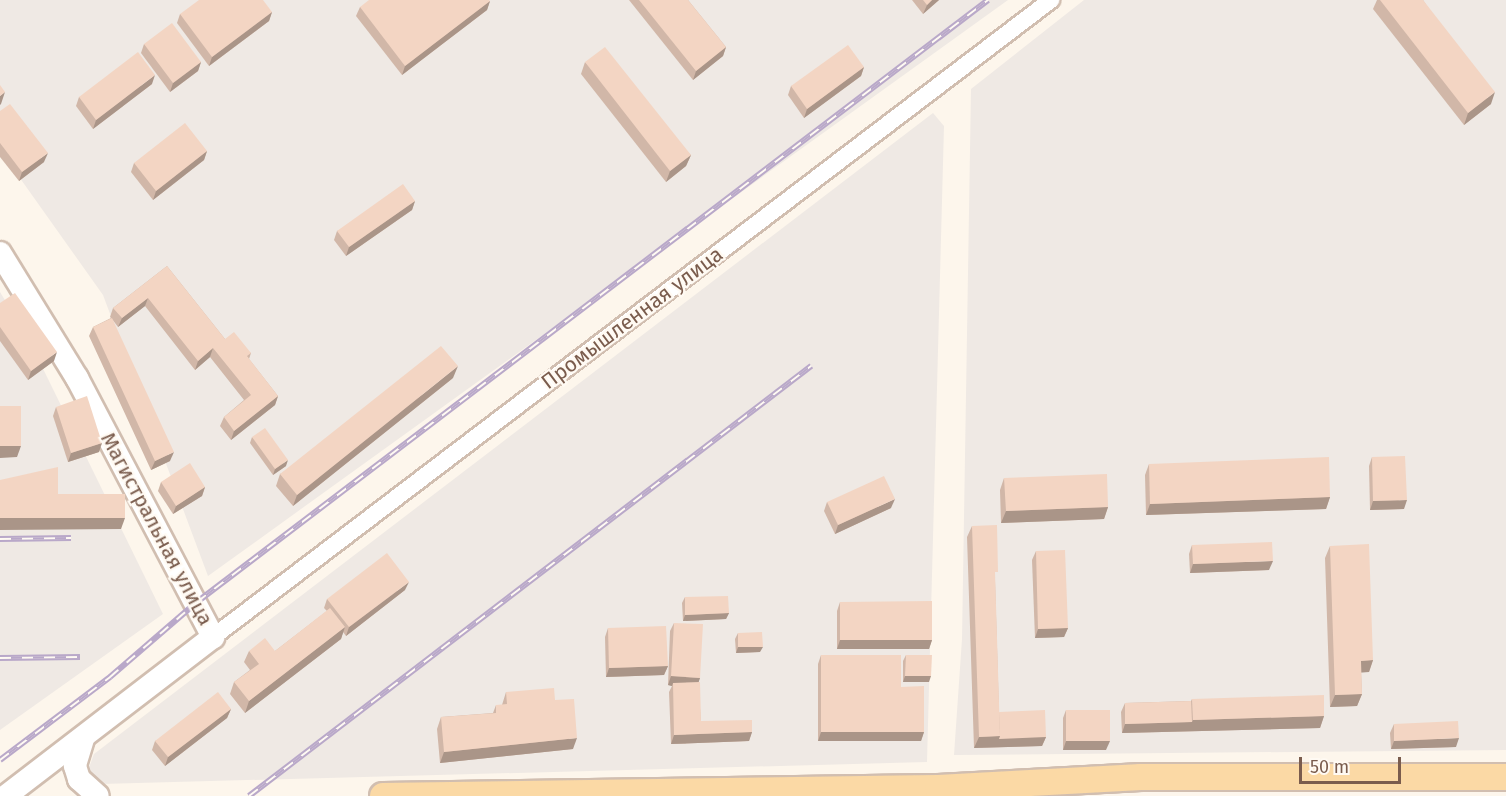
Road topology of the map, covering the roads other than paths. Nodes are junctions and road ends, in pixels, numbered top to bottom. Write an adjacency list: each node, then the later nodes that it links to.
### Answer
1 (1052, 0): 3 (street, Промышленная улица)
2 (0, 253): 3 (street, Магистральная улица)
3 (213, 637): 4 (street, Магистральная улица)
4 (83, 739): 6 (street, Магистральная улица); 7 (street)
5 (1506, 777): 8 (main road)
6 (6, 796)
7 (98, 796)
8 (383, 796)

